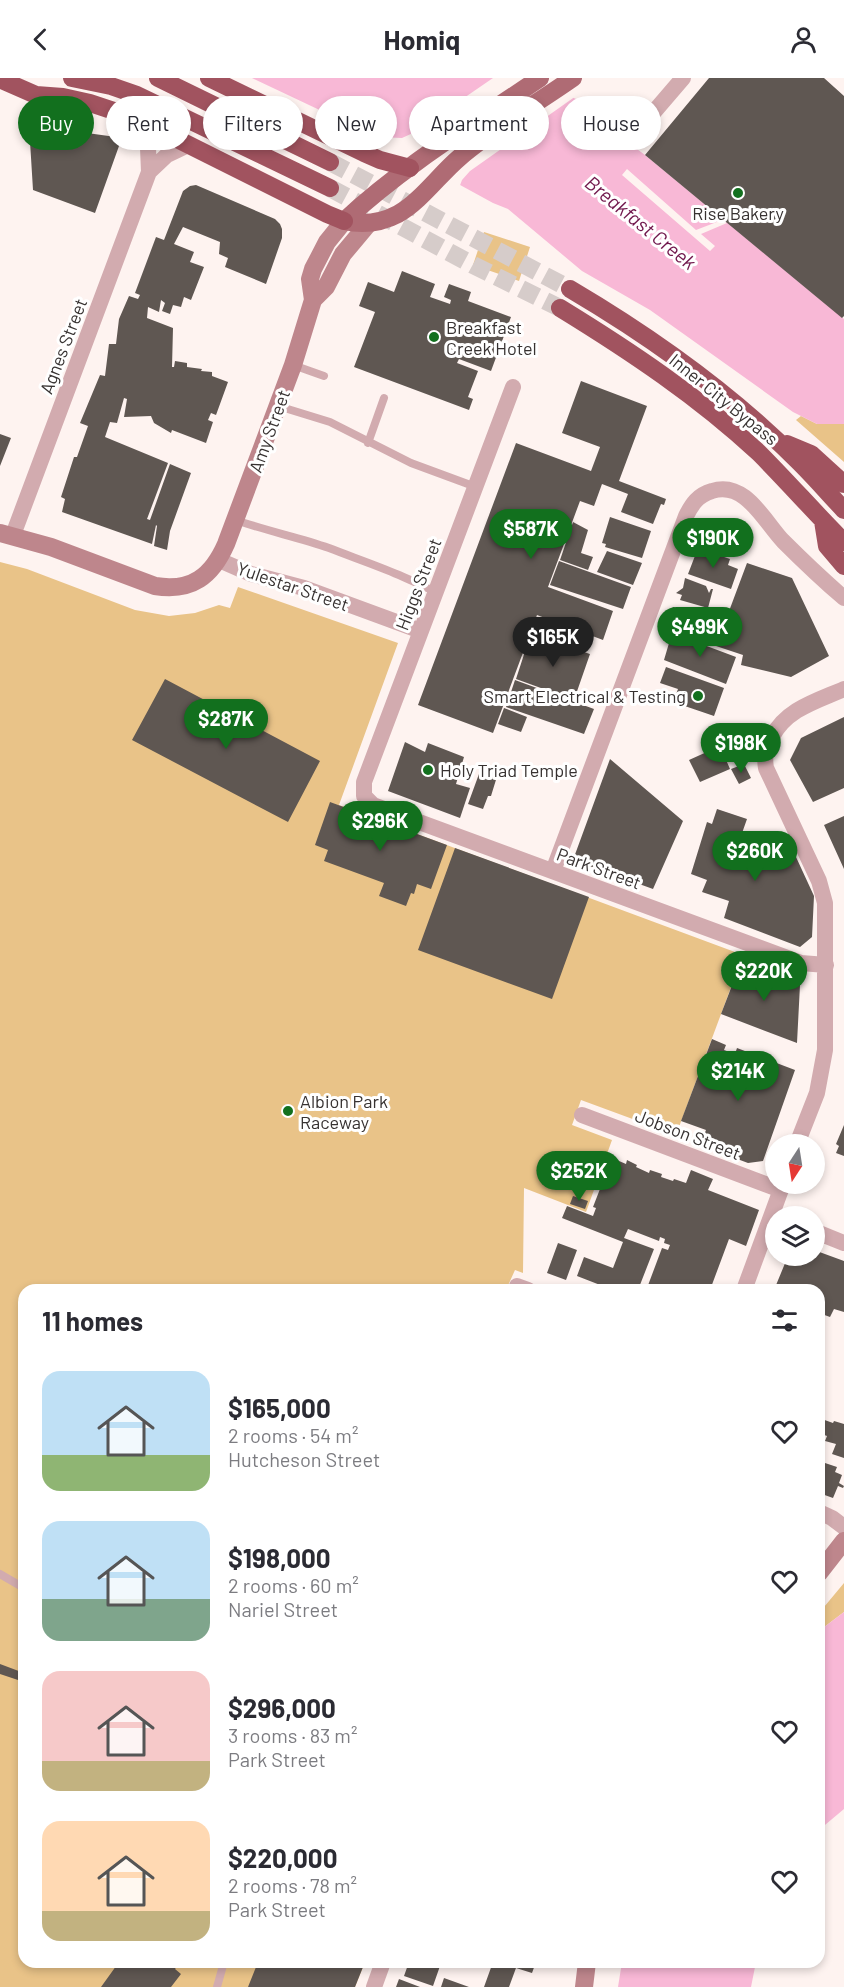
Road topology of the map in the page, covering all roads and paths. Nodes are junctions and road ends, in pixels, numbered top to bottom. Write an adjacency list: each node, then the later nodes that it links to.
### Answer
1 (27, 78): 8 (highway)
2 (72, 78): 17 (highway)
3 (158, 78): 14 (highway)
4 (209, 78): 15 (highway)
5 (540, 78): 15 (main road)
6 (573, 78): 19 (main road)
7 (683, 78): 9 (street)
8 (2, 81): 10 (highway)
9 (661, 104)
10 (106, 108)
11 (191, 146): 18 (highway)
12 (148, 150): 16 (street, Agnes Street)
13 (178, 150): 16 (street, Agnes Street)
14 (330, 162)
15 (410, 168): 18 (main road)
16 (149, 172): 35 (street, Agnes Street)
17 (330, 188)
18 (344, 221): 19 (main road); 21 (street, Amy Street)
19 (369, 223): 21 (street, Amy Street)
20 (570, 289): 28 (highway, Inner City Bypass)
21 (313, 300): 23 (street, Amy Street)
22 (560, 308): 34 (highway, Inner City Bypass)
23 (293, 365): 24 (lane); 27 (street, Amy Street)
24 (324, 376)
25 (513, 387): 31 (street, Higgs Street)
26 (384, 398): 29 (lane)
27 (278, 406): 29 (lane); 33 (street, Amy Street)
28 (774, 438): 30 (highway); 32 (highway, Inner City Bypass)
29 (368, 442): 31 (lane)
30 (844, 484)
31 (476, 487): 39 (street, Higgs Street)
32 (844, 510)
33 (236, 520): 37 (street, Amy Street); 39 (lane)
34 (823, 521): 36 (highway, Inner City Bypass); 38 (highway)
35 (6, 534): 37 (street, Yulestar Street)
36 (844, 542)
37 (219, 560): 41 (street, Yulestar Street)
38 (844, 566)
39 (437, 592): 41 (street, Higgs Street)
40 (844, 598): 44 (street)
41 (421, 631): 43 (street, Higgs Street)
42 (844, 689): 45 (street)
43 (364, 795): 44 (street, Park Street)
44 (553, 871): 45 (street, Park Street)
45 (826, 965): 47 (street)
46 (582, 1115): 48 (street, Jobson Street)
47 (801, 1134)
48 (765, 1181)
49 (825, 1235): 51 (street)
50 (765, 1238): 52 (street)
51 (844, 1243)
52 (746, 1284)
53 (825, 1516): 54 (street)
54 (844, 1527)
55 (844, 1541): 56 (street)
56 (825, 1565)
57 (0, 1574): 58 (lane)
58 (18, 1584)
59 (222, 1968): 62 (lane)
60 (382, 1968): 63 (street)
61 (586, 1968): 64 (street)
62 (217, 1987)
63 (374, 1987)
64 (584, 1987)

